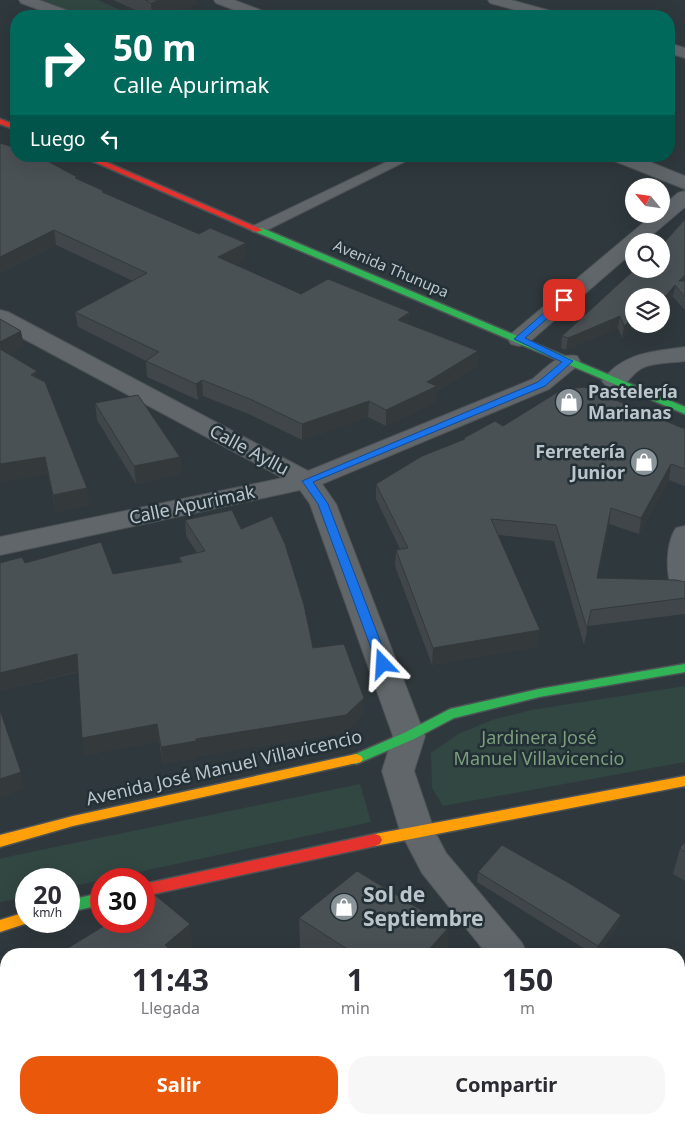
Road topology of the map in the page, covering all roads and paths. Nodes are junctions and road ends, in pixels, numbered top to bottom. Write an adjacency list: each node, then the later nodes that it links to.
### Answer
1 (26, 0): 4 (street)
2 (222, 0): 5 (street)
3 (495, 0): 6 (street)
4 (53, 10)
5 (248, 10)
6 (531, 10)
7 (99, 162): 12 (main road, Avenida Thunupa)
8 (398, 162): 12 (lane)
9 (633, 162): 10 (street)
10 (685, 183)
11 (685, 197): 14 (street)
12 (258, 229): 14 (main road, Avenida Thunupa)
13 (0, 317): 19 (street, Calle Ayllu)
14 (518, 339): 16 (main road, Avenida Thunupa)
15 (685, 354): 17 (street)
16 (569, 361): 17 (main road, Avenida Thunupa); 19 (street, Calle Apurimak)
17 (614, 380): 18 (main road, Avenida Thunupa)
18 (685, 411)
19 (307, 481): 21 (street, Calle Apurimak); 24 (street, Calle Ayllu)
20 (685, 534): 22 (street)
21 (0, 546)
22 (685, 588)
23 (685, 668): 24 (main road, Avenida José Manuel Villavicencio)
24 (409, 736): 26 (street); 27 (main road, Avenida José Manuel Villavicencio)
25 (685, 781): 26 (main road)
26 (416, 831): 28 (main road); 31 (street)
27 (0, 841)
28 (155, 888)
29 (15, 921): 30 (main road)
30 (0, 926)
31 (504, 948)

